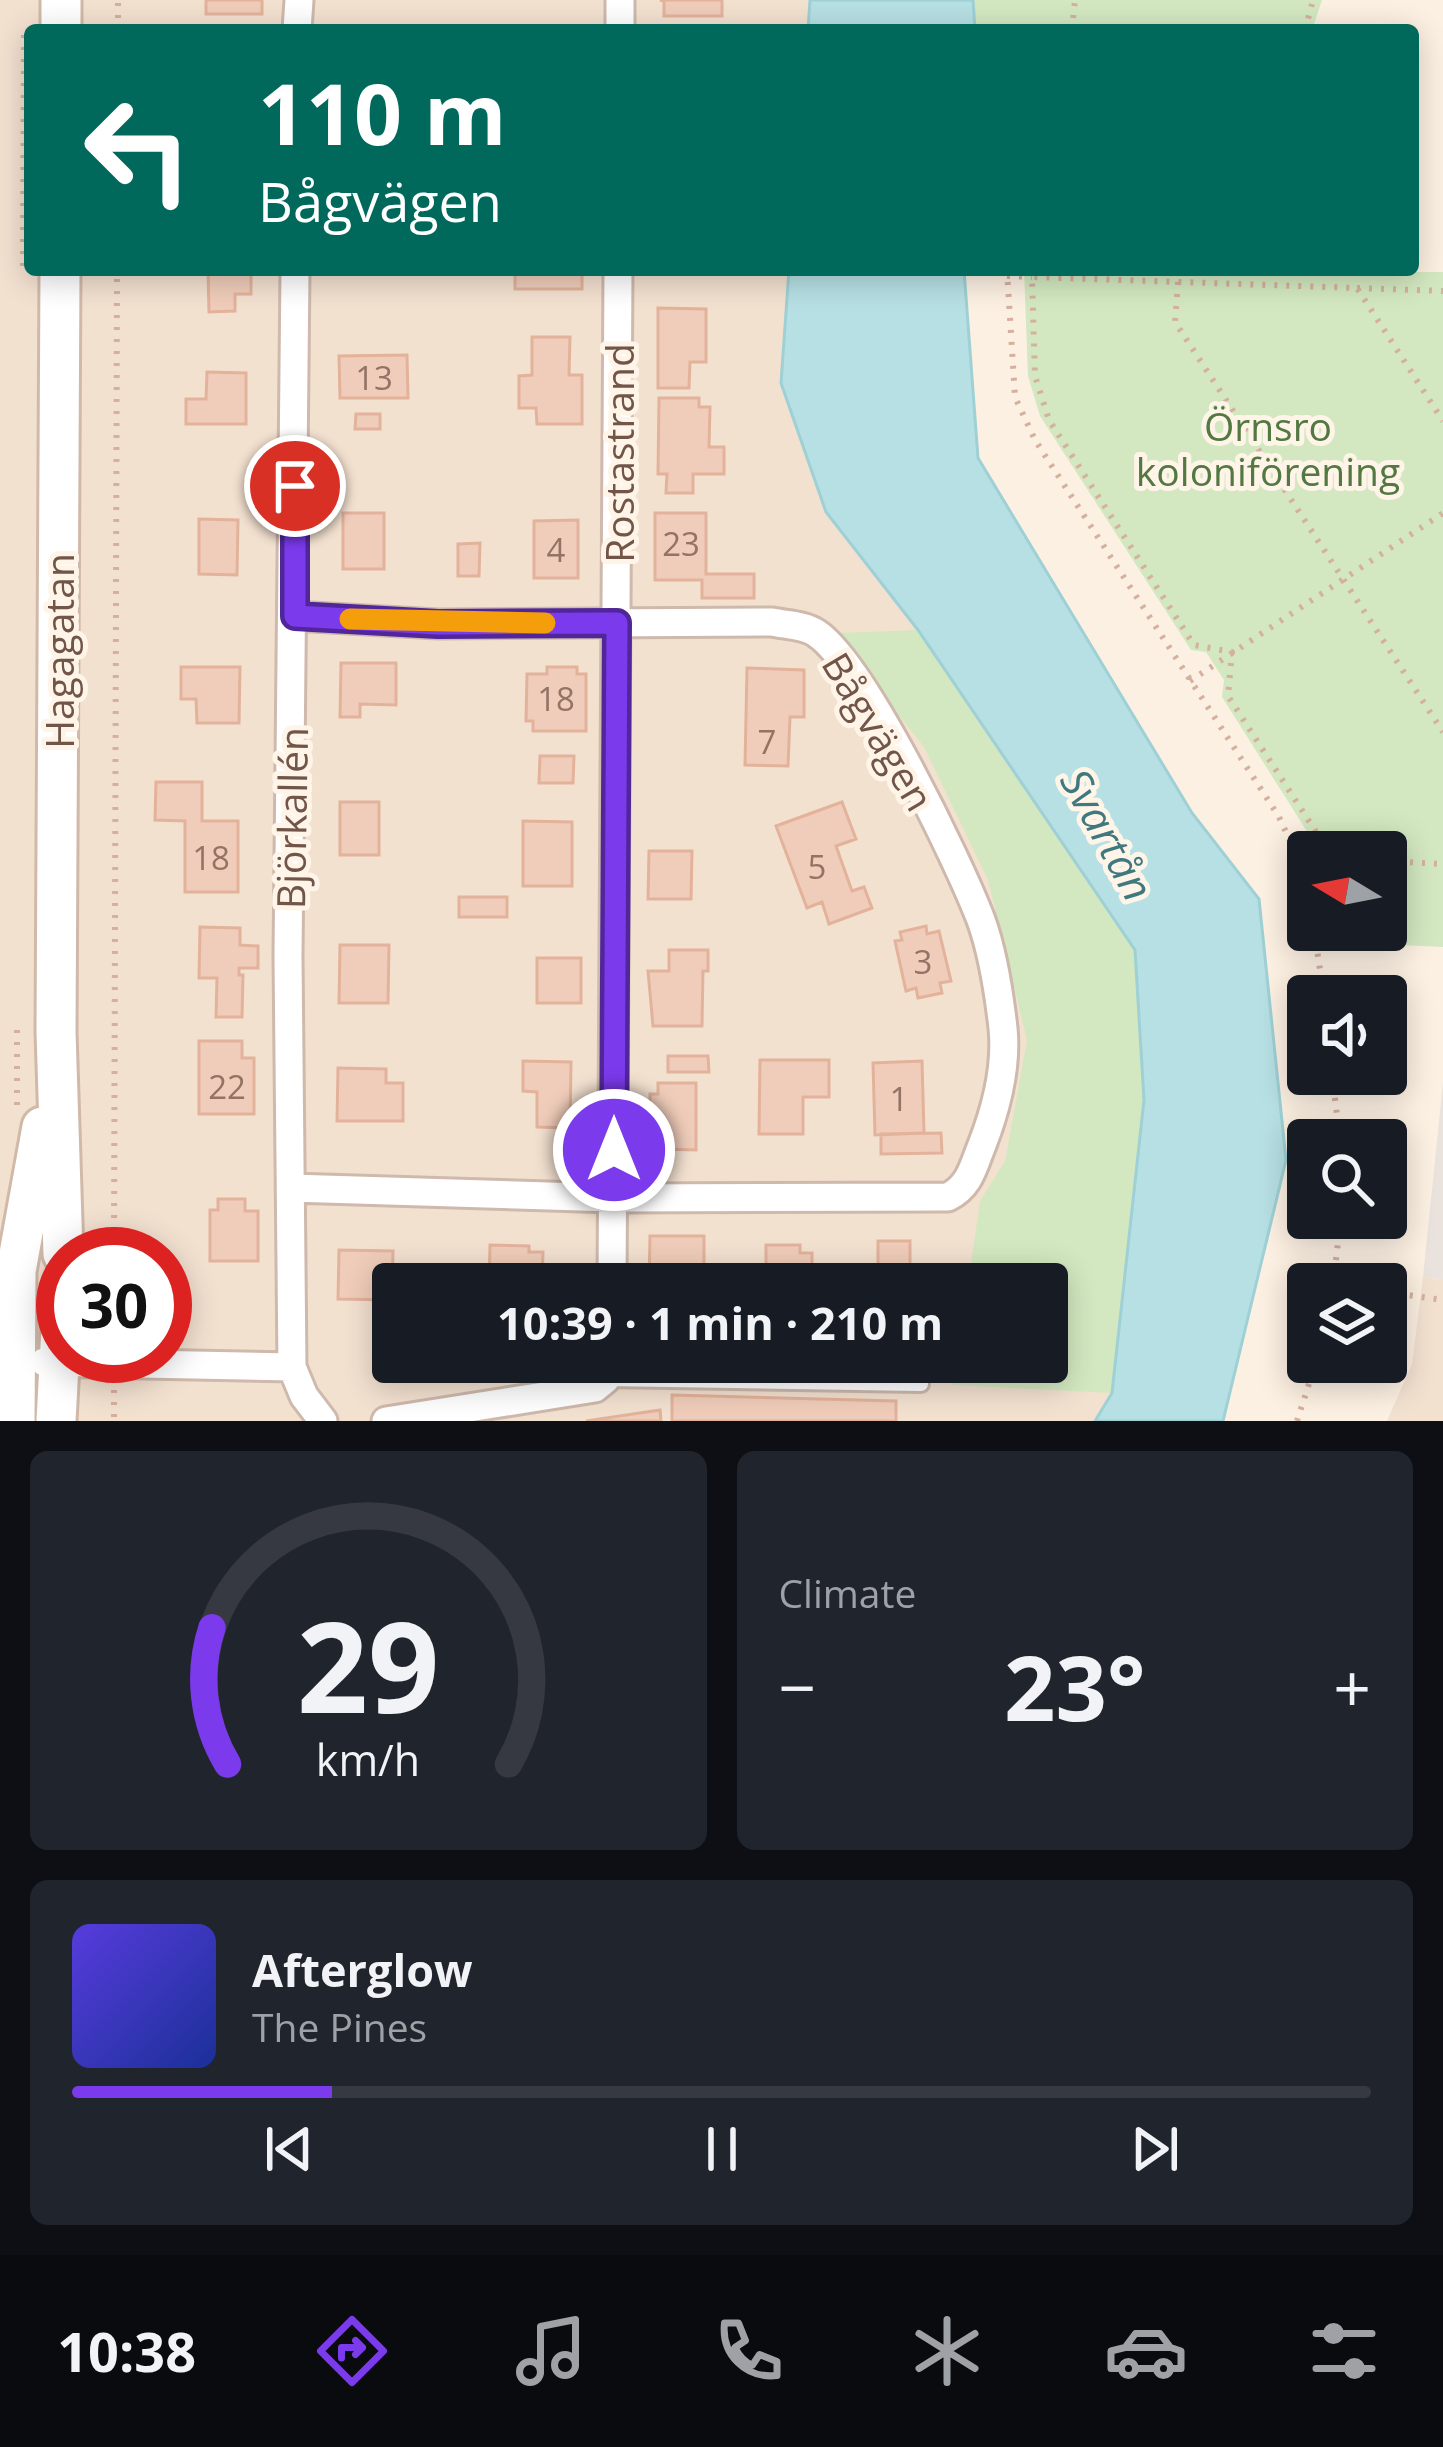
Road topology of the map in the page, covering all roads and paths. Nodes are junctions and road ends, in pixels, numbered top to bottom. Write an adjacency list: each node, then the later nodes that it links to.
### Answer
1 (60, 276): 23 (street, Hagagatan)
2 (117, 276): 25 (path)
3 (295, 276): 14 (street, Björkallén)
4 (618, 276): 15 (street, Rostastrand)
5 (1007, 276): 17 (path)
6 (1026, 276): 7 (path)
7 (1032, 277): 8 (path); 16 (path)
8 (1178, 282): 9 (path); 13 (path)
9 (1357, 288): 10 (path); 11 (path)
10 (1443, 291)
11 (1443, 422)
12 (1443, 512): 13 (path)
13 (1343, 579): 16 (path); 18 (path)
14 (295, 616): 15 (street, Bågvägen); 24 (street, Björkallén)
15 (617, 623): 27 (street, Rostastrand); 27 (street, Bågvägen)
16 (1232, 652): 17 (path); 19 (path)
17 (1190, 681): 20 (path)
18 (1443, 732)
19 (1315, 831)
20 (1287, 840)
21 (1407, 862): 22 (path)
22 (1443, 864)
23 (56, 1032): 28 (street, Hagagatan); 33 (street, Hagagatan)
24 (291, 1188): 27 (street); 36 (street, Björkallén)
25 (114, 1189): 26 (path); 29 (path)
26 (101, 1194)
27 (613, 1198): 30 (street, Rostastrand)
28 (62, 1227)
29 (114, 1227)
30 (612, 1263)
31 (1407, 1295): 32 (path)
32 (1443, 1300)
33 (15, 1362): 34 (street); 42 (street, Hagagatan)
34 (36, 1362)
35 (192, 1365): 36 (street)
36 (292, 1366): 44 (street, Björkallén)
37 (60, 1383): 43 (street)
38 (599, 1383): 45 (street)
39 (897, 1383): 41 (lane)
40 (1309, 1383): 46 (path)
41 (921, 1384)
42 (14, 1421)
43 (56, 1421)
44 (323, 1421)
45 (386, 1421)
46 (1297, 1421)

